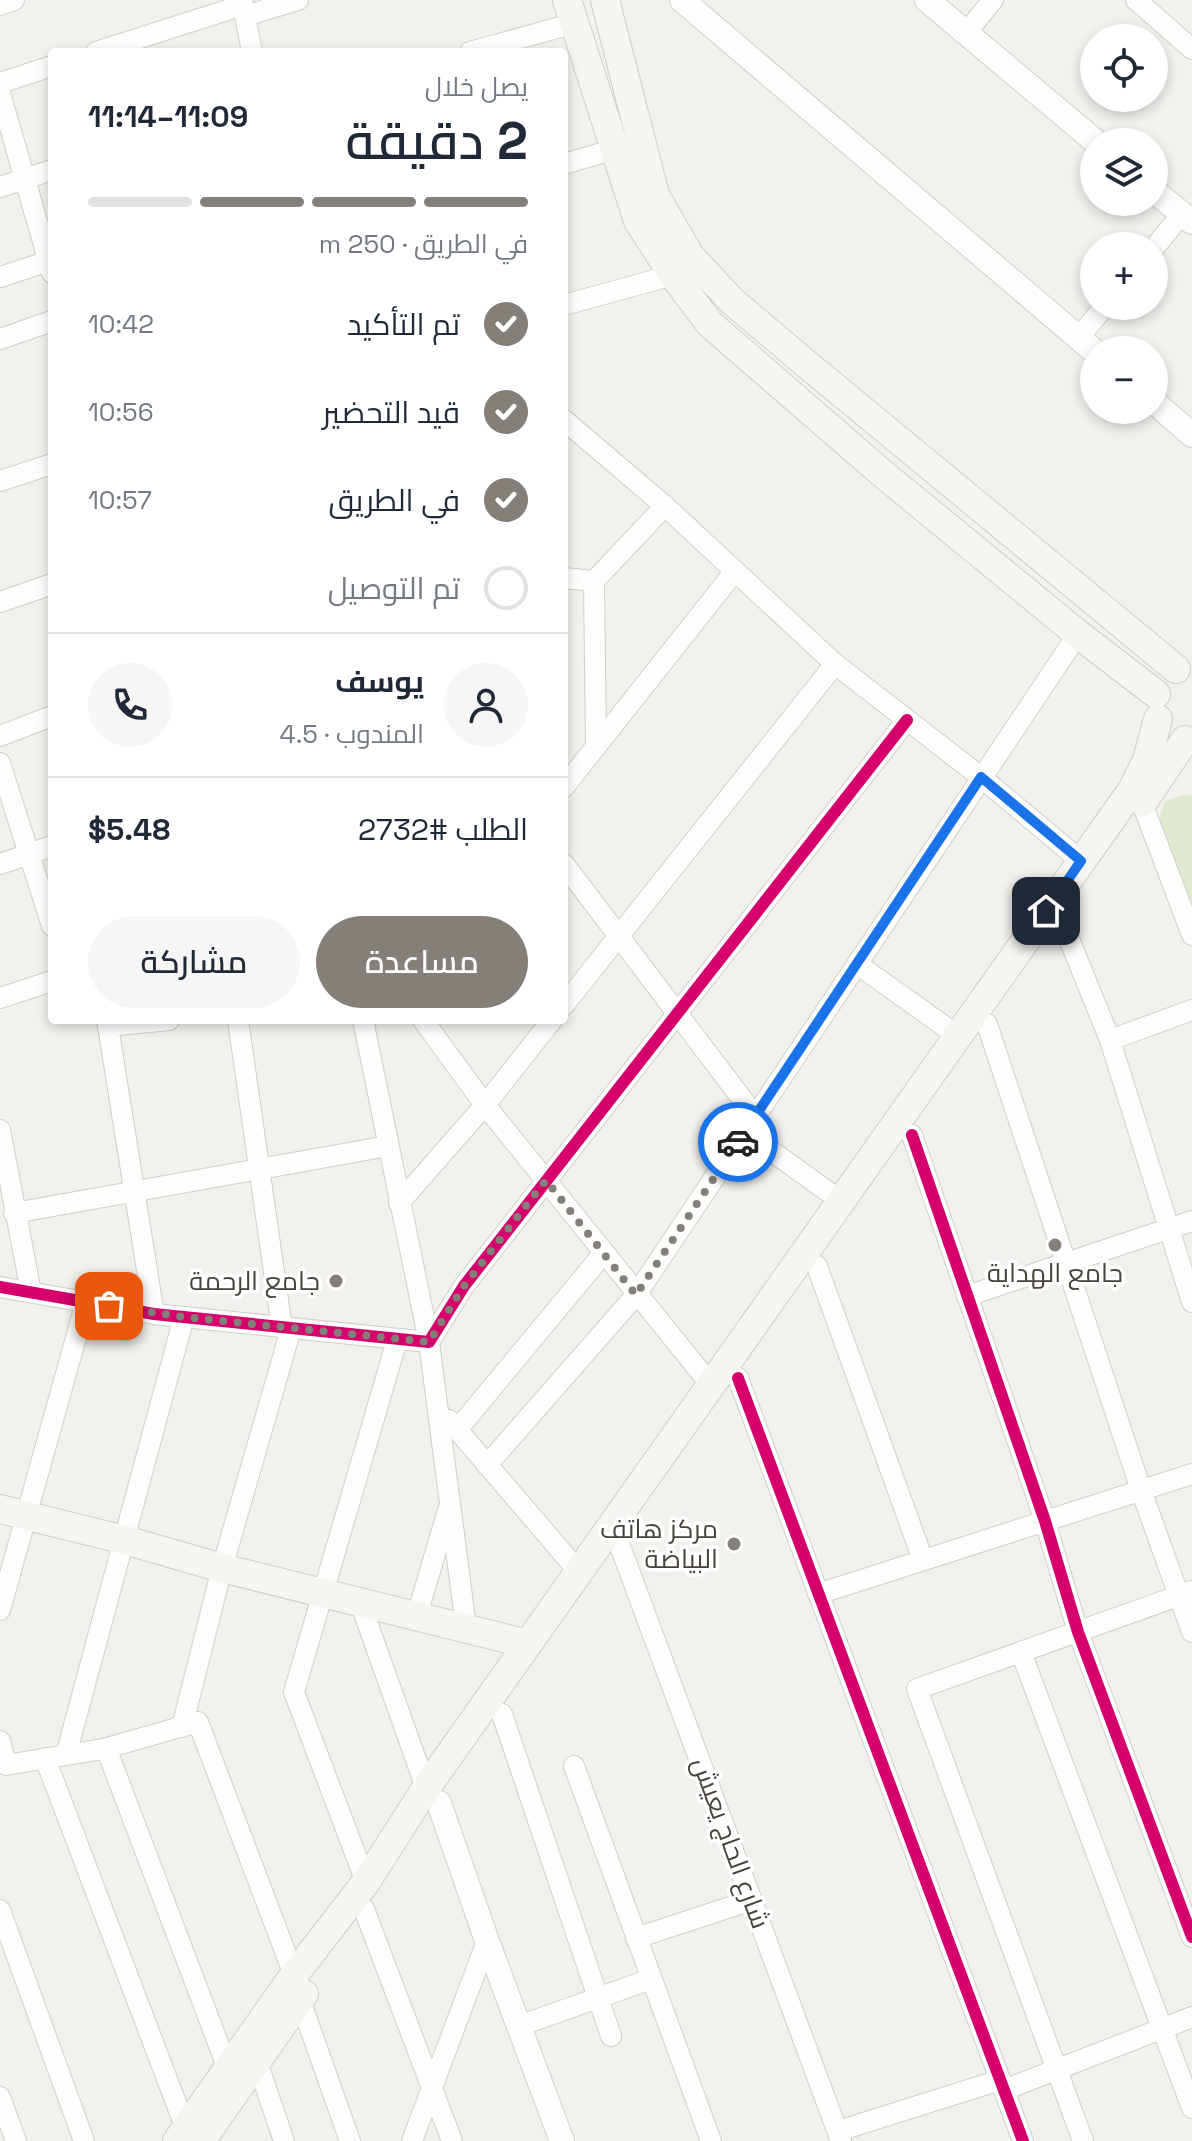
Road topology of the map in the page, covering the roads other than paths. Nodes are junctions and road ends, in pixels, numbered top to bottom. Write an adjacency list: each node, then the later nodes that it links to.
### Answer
1 (14, 0): 8 (street)
2 (298, 0): 9 (street)
3 (605, 0): 49 (main road)
4 (682, 0): 35 (street)
5 (927, 0): 11 (street)
6 (993, 0): 11 (street)
7 (1136, 0): 15 (street)
8 (0, 5)
9 (243, 7): 12 (street); 13 (street)
10 (571, 11): 14 (street); 20 (main road)
11 (966, 33): 19 (street)
12 (109, 48)
13 (251, 48)
14 (480, 48)
15 (1192, 49)
16 (48, 67): 17 (street)
17 (0, 83)
18 (0, 93): 23 (street)
19 (1080, 129)
20 (615, 149): 21 (street); 30 (main road)
21 (568, 163)
22 (48, 171): 23 (street)
23 (25, 178): 24 (street); 28 (street)
24 (0, 187)
25 (1168, 202): 26 (street)
26 (1187, 218): 27 (street)
27 (1168, 235)
28 (48, 255)
29 (48, 266): 31 (street)
30 (673, 275): 32 (street); 47 (main road)
31 (0, 277)
32 (568, 304)
33 (48, 322): 34 (street)
34 (0, 339)
35 (1080, 340)
36 (1168, 414): 38 (street)
37 (568, 423): 41 (street)
38 (1192, 435)
39 (48, 465): 40 (street)
40 (0, 481)
41 (665, 506): 42 (street); 44 (street)
42 (735, 571): 48 (street); 55 (street)
43 (568, 578): 44 (street)
44 (594, 581): 55 (street)
45 (48, 585): 46 (street)
46 (0, 602)
47 (1078, 634): 50 (main road); 57 (street)
48 (835, 664): 52 (street); 68 (street)
49 (1184, 667): 50 (main road)
50 (1157, 707): 54 (main road); 62 (main road)
51 (48, 718): 53 (street)
52 (907, 720): 57 (street); 74 (street)
53 (0, 736)
54 (1188, 740): 59 (main road)
55 (596, 746): 58 (street)
56 (0, 763): 61 (street)
57 (981, 777): 62 (street); 69 (street)
58 (568, 782)
59 (1142, 803): 66 (main road); 67 (street)
60 (48, 847): 61 (street)
61 (29, 854): 63 (street); 65 (street)
62 (1081, 861): 81 (main road)
63 (0, 864)
64 (568, 872): 68 (street)
65 (48, 913)
66 (1061, 919): 80 (main road); 82 (street)
67 (1192, 935)
68 (618, 937): 72 (street); 74 (street)
69 (857, 964): 81 (street); 84 (street)
70 (48, 982): 71 (street)
71 (0, 998)
72 (568, 1000)
73 (1192, 1010): 82 (street)
74 (677, 1013): 84 (street); 89 (street)
75 (108, 1024): 90 (street)
76 (239, 1024): 88 (street)
77 (364, 1024): 87 (street)
78 (434, 1024): 83 (street)
79 (549, 1024): 83 (street)
80 (987, 1024): 86 (main road); 97 (street)
81 (958, 1036): 91 (main road)
82 (1110, 1040): 95 (street)
83 (485, 1105): 89 (street); 92 (street)
84 (750, 1124): 91 (street); 101 (street)
85 (0, 1130): 93 (street)
86 (912, 1135): 98 (main road); 102 (street)
87 (388, 1146): 88 (street); 92 (street)
88 (260, 1169): 90 (street); 107 (street)
89 (546, 1180): 96 (street); 109 (street)
90 (134, 1190): 93 (street); 105 (street)
91 (841, 1201): 110 (main road)
92 (399, 1203): 109 (street)
93 (14, 1213): 100 (street)
94 (1192, 1221): 95 (street)
95 (1170, 1228): 97 (street); 104 (street)
96 (603, 1254): 101 (street); 112 (street)
97 (1067, 1262): 102 (street); 115 (street)
98 (817, 1266): 110 (main road); 121 (street)
99 (0, 1287): 100 (street)
100 (31, 1292): 103 (street)
101 (636, 1295): 110 (street); 113 (street)
102 (967, 1296): 118 (street)
103 (86, 1302): 105 (street); 117 (street)
104 (1192, 1302)
105 (154, 1314): 106 (street)
106 (184, 1317): 107 (street); 119 (street)
107 (287, 1328): 108 (street); 122 (street)
108 (397, 1340): 109 (street); 124 (street)
109 (429, 1342): 111 (street)
110 (724, 1382): 120 (main road); 123 (main road); 126 (street)
111 (437, 1403): 112 (street); 116 (street)
112 (457, 1430): 113 (street)
113 (487, 1465): 123 (street)
114 (1192, 1474): 115 (street)
115 (1141, 1490): 118 (street); 125 (street)
116 (450, 1502): 129 (street); 130 (street)
117 (12, 1512): 119 (main road); 128 (street)
118 (1045, 1521): 121 (street); 131 (street)
119 (125, 1540): 122 (main road); 139 (street)
120 (620, 1546): 135 (main road); 143 (street, شارع الحاج يعيش)
121 (923, 1560): 126 (street)
122 (222, 1568): 124 (main road); 136 (street)
123 (579, 1572): 133 (main road)
124 (324, 1593): 127 (main road); 142 (street)
125 (1186, 1593): 131 (street); 132 (street)
126 (818, 1594): 158 (street)
127 (360, 1602): 129 (main road); 141 (street)
128 (0, 1610)
129 (417, 1615): 130 (main road)
130 (466, 1627): 133 (main road)
131 (1078, 1632): 134 (street); 145 (street)
132 (1192, 1632)
133 (528, 1644): 141 (main road)
134 (1021, 1652): 153 (street); 157 (street)
135 (502, 1714): 141 (main road); 150 (street)
136 (182, 1727): 138 (street); 149 (street)
137 (0, 1741): 139 (street)
138 (106, 1748): 139 (street); 156 (street)
139 (56, 1756): 163 (street)
140 (574, 1766): 146 (street)
141 (432, 1796): 142 (main road); 147 (street)
142 (365, 1896): 149 (main road); 159 (street)
143 (752, 1900): 146 (street); 162 (street, شارع الحاج يعيش)
144 (2, 1924): 165 (street)
145 (1192, 1937)
146 (636, 1938): 148 (street)
147 (487, 1941): 152 (street); 159 (street)
148 (651, 1979): 150 (street); 171 (street)
149 (297, 1988): 155 (main road); 156 (main road); 167 (street)
150 (598, 1998): 152 (street); 154 (street)
151 (1192, 2017): 153 (street)
152 (519, 2026): 170 (street)
153 (1162, 2029): 157 (street); 161 (street)
154 (611, 2036)
155 (257, 2062): 163 (main road); 166 (street)
156 (228, 2069): 163 (main road)
157 (1057, 2070): 158 (street); 173 (street)
158 (1002, 2085): 162 (street); 172 (street)
159 (432, 2086): 168 (street); 169 (street)
160 (0, 2097): 164 (street)
161 (1192, 2108)
162 (839, 2136)
163 (194, 2138)
164 (16, 2141)
165 (84, 2141)
166 (284, 2141)
167 (350, 2141)
168 (412, 2141)
169 (452, 2141)
170 (562, 2141)
171 (711, 2141)
172 (1023, 2141)
173 (1083, 2141)

